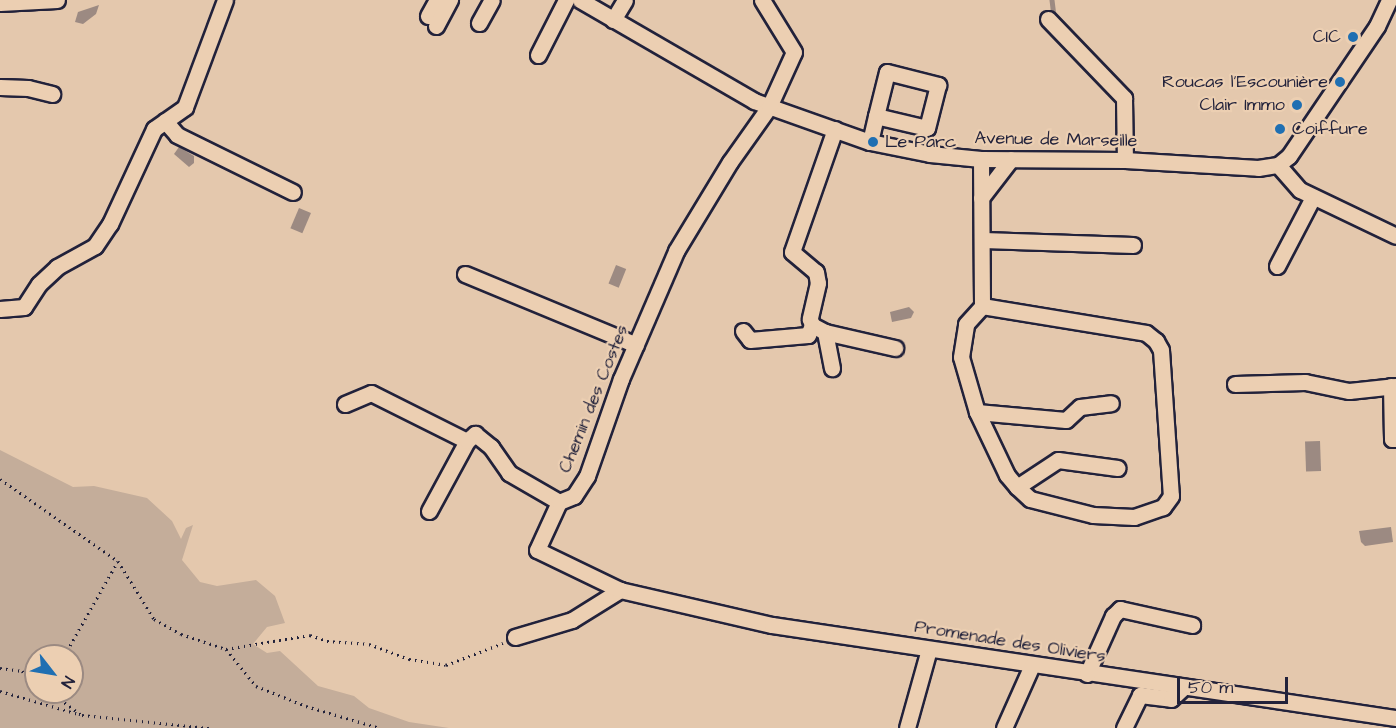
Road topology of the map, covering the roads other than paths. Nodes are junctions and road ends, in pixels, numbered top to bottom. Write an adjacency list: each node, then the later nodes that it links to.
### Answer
1 (57, 0): 11 (street)
2 (225, 0): 20 (street)
3 (437, 0): 4 (street)
4 (450, 0)
5 (492, 0): 14 (street)
6 (566, 0): 15 (street)
7 (580, 0): 13 (street, Avenue de Marseille)
8 (624, 0): 13 (street)
9 (762, 0): 18 (street, Chemin des Costes)
10 (1389, 0): 26 (street)
11 (0, 3)
12 (1048, 19): 25 (street)
13 (613, 20): 18 (street, Avenue de Marseille)
14 (479, 23)
15 (538, 55)
16 (0, 87): 17 (street)
17 (51, 94)
18 (770, 107): 21 (street, Avenue de Marseille); 39 (street, Chemin des Costes)
19 (876, 116): 19 (street); 22 (street)
20 (165, 121): 27 (street); 36 (street)
21 (835, 129): 22 (street, Avenue de Marseille); 37 (street)
22 (870, 142): 23 (street, Avenue de Marseille)
23 (981, 159): 24 (street, Avenue de Marseille); 29 (street)
24 (1011, 159): 25 (street, Avenue de Marseille); 29 (street)
25 (1125, 160): 26 (street, Avenue de Marseille)
26 (1278, 165): 28 (street)
27 (293, 192)
28 (1312, 197): 30 (street); 33 (street)
29 (981, 198): 31 (street)
30 (1396, 236)
31 (983, 240): 32 (street); 35 (street)
32 (1133, 245)
33 (1277, 266)
34 (465, 274): 39 (street)
35 (982, 306): 46 (street); 50 (street)
36 (0, 309)
37 (818, 329): 38 (street); 40 (street); 41 (street)
38 (743, 331)
39 (636, 345): 51 (street, Chemin des Costes)
40 (895, 348)
41 (832, 368)
42 (1235, 384): 43 (street)
43 (1394, 386): 47 (street)
44 (1111, 403): 46 (street)
45 (345, 404): 48 (street)
46 (977, 412): 50 (street)
47 (1396, 439)
48 (467, 441): 51 (street); 52 (street)
49 (1117, 468): 50 (street)
50 (1017, 487)
51 (559, 502): 53 (street, Chemin des Costes)
52 (429, 511)
53 (620, 590): 55 (street); 56 (street, Promenade des Oliviers)
54 (1192, 626): 58 (street)
55 (515, 638)
56 (929, 649): 57 (street, Promenade des Oliviers); 62 (street)
57 (1032, 665): 58 (street, Promenade des Oliviers); 63 (street)
58 (1087, 674): 59 (street, Promenade des Oliviers)
59 (1183, 688): 61 (street, Promenade des Oliviers); 64 (street)
60 (1396, 718): 61 (street, Promenade des Oliviers)
61 (1364, 721)
62 (907, 728)
63 (1004, 728)
64 (1124, 728)

